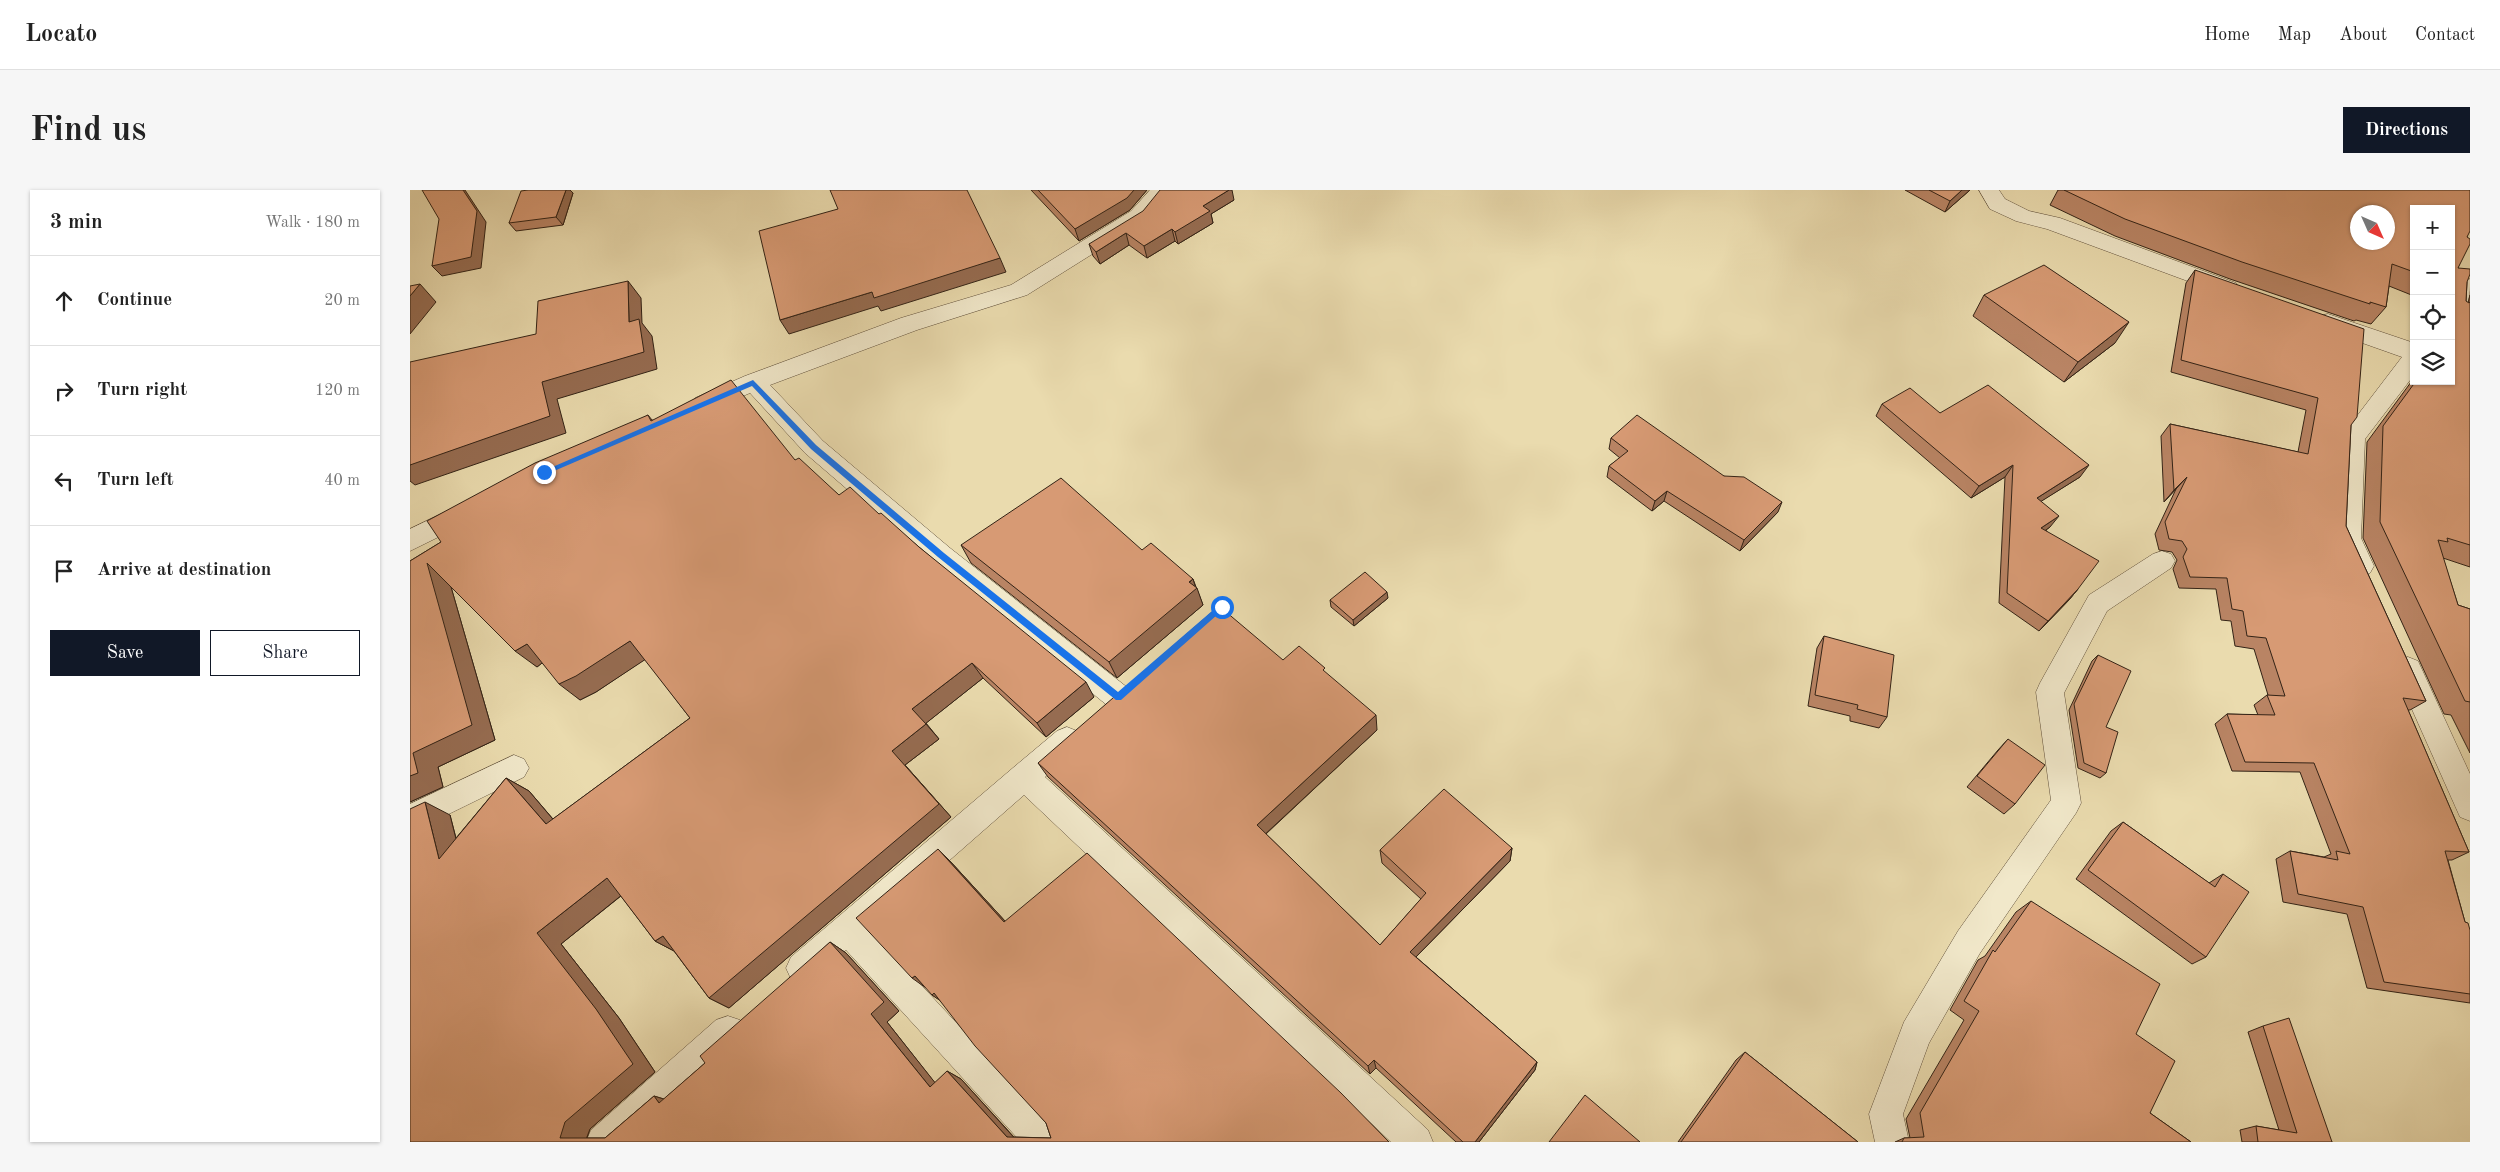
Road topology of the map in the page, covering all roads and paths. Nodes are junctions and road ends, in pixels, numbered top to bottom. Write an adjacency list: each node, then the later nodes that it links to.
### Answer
1 (1162, 190): 9 (street)
2 (1989, 190): 4 (street)
3 (2470, 286): 5 (street)
4 (2248, 296)
5 (2455, 305)
6 (2313, 317): 7 (street)
7 (2410, 351)
8 (2410, 363): 14 (street)
9 (753, 382): 10 (street); 17 (street)
10 (681, 414)
11 (486, 502): 12 (street)
12 (410, 541)
13 (2162, 561): 26 (street)
14 (2373, 592)
15 (2397, 646): 18 (street)
16 (514, 768): 19 (street)
17 (1024, 776): 20 (street); 25 (street)
18 (2470, 807)
19 (410, 819)
20 (847, 928): 21 (street); 24 (street)
21 (781, 987)
22 (751, 1012): 23 (street)
23 (603, 1142)
24 (1044, 1142)
25 (1416, 1142)
26 (1892, 1142)

